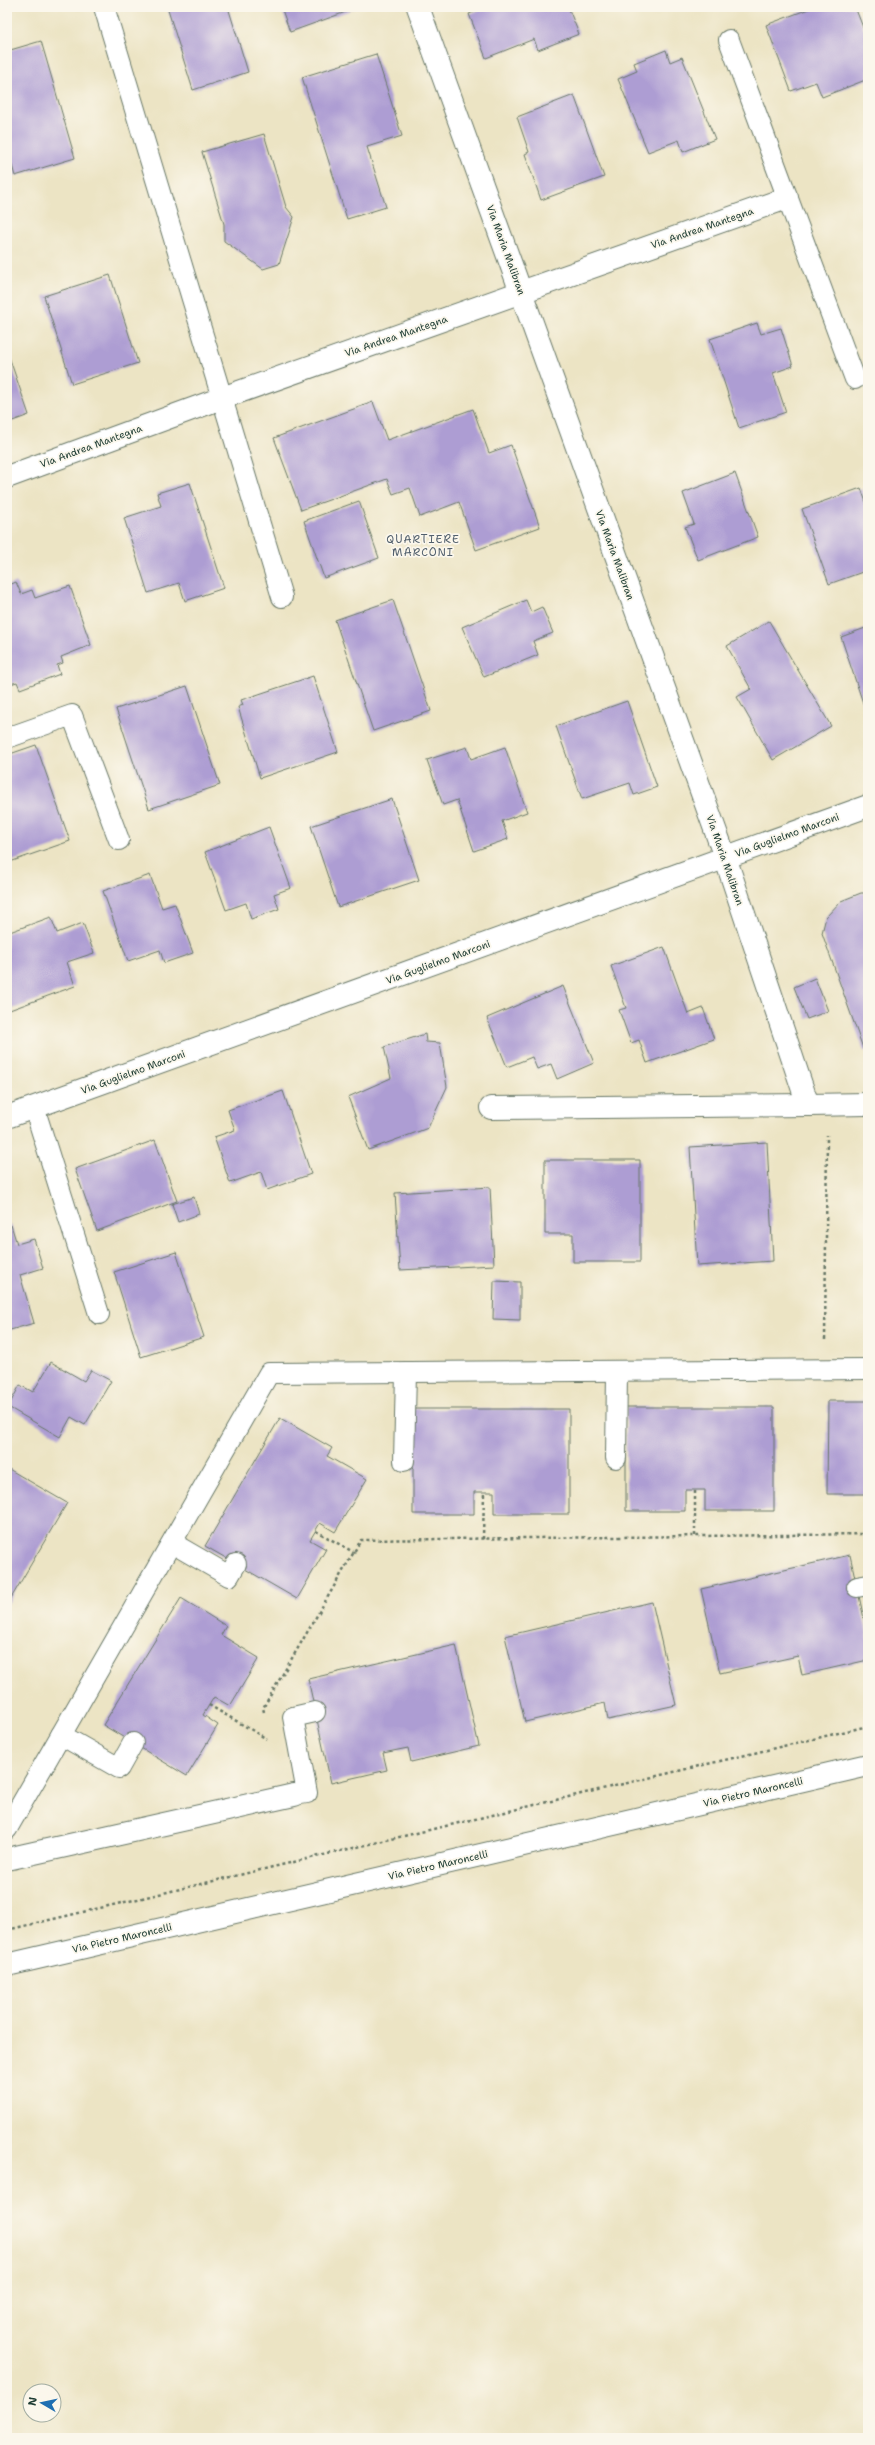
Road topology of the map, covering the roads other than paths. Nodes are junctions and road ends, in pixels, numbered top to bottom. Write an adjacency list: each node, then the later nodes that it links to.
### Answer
1 (104, 7): 7 (lane)
2 (418, 7): 5 (street, Via Maria Malibran)
3 (729, 40): 4 (lane)
4 (787, 198): 5 (street, Via Andrea Mantegna); 6 (lane)
5 (521, 292): 7 (street, Via Andrea Mantegna); 13 (street, Via Maria Malibran)
6 (855, 379)
7 (222, 398): 8 (street, Via Andrea Mantegna); 9 (lane)
8 (7, 477)
9 (282, 597)
10 (7, 738): 12 (lane)
11 (868, 806): 13 (street, Via Guglielmo Marconi)
12 (119, 840)
13 (725, 857): 15 (street, Via Maria Malibran); 16 (street, Via Guglielmo Marconi)
14 (868, 1104): 15 (street)
15 (818, 1105): 17 (street)
16 (34, 1108): 18 (street, Via Guglielmo Marconi); 19 (lane)
17 (491, 1108)
18 (7, 1117)
19 (99, 1314)
20 (868, 1369): 21 (lane)
21 (617, 1371): 22 (lane); 23 (lane)
22 (406, 1372): 24 (lane); 25 (lane)
23 (616, 1458)
24 (404, 1461)
25 (172, 1543): 26 (lane); 28 (lane)
26 (236, 1564)
27 (315, 1712): 31 (lane)
28 (61, 1735): 29 (lane); 32 (lane)
29 (133, 1743)
30 (868, 1765): 34 (street, Via Pietro Maroncelli)
31 (294, 1795): 33 (street)
32 (7, 1829)
33 (7, 1859)
34 (7, 1965)

